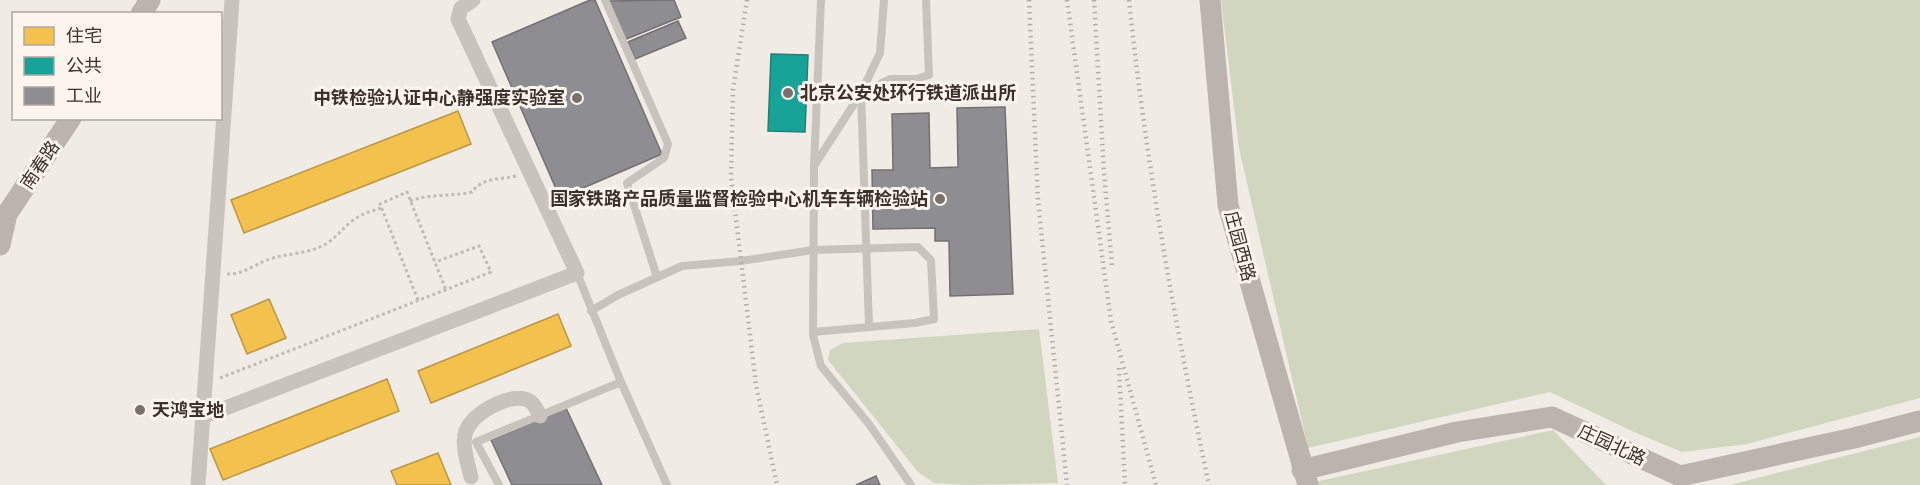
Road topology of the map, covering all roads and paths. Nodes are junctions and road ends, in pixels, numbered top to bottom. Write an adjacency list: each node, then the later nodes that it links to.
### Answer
1 (232, 0): 19 (street)
2 (473, 0): 11 (street)
3 (605, 0): 20 (lane)
4 (821, 0): 10 (lane)
5 (884, 0): 8 (lane)
6 (926, 0): 8 (lane)
7 (1210, 0): 32 (street, 庄园西路)
8 (861, 93): 10 (lane); 15 (lane)
9 (70, 120): 14 (street, 南春路)
10 (814, 167): 16 (lane)
11 (530, 172): 12 (path); 18 (street)
12 (410, 201): 13 (path); 17 (path)
13 (382, 208): 19 (path); 22 (path)
14 (0, 245)
15 (866, 248): 16 (lane); 24 (lane); 24 (lane)
16 (813, 250): 20 (lane); 25 (lane)
17 (435, 262): 21 (path); 21 (path)
18 (577, 273): 23 (lane); 29 (street)
19 (213, 274): 27 (street)
20 (657, 277): 23 (lane)
21 (446, 290): 22 (path)
22 (418, 301): 27 (path)
23 (591, 310): 26 (lane)
24 (869, 327): 25 (lane)
25 (813, 332): 36 (lane)
26 (621, 382): 28 (lane); 35 (lane)
27 (205, 384): 29 (street)
28 (540, 416): 31 (street); 34 (lane)
29 (202, 417): 33 (street)
30 (1920, 421): 32 (street, 庄园北路)
31 (471, 477)
32 (1305, 477)
33 (198, 485)
34 (499, 485)
35 (667, 485)
36 (910, 485)

